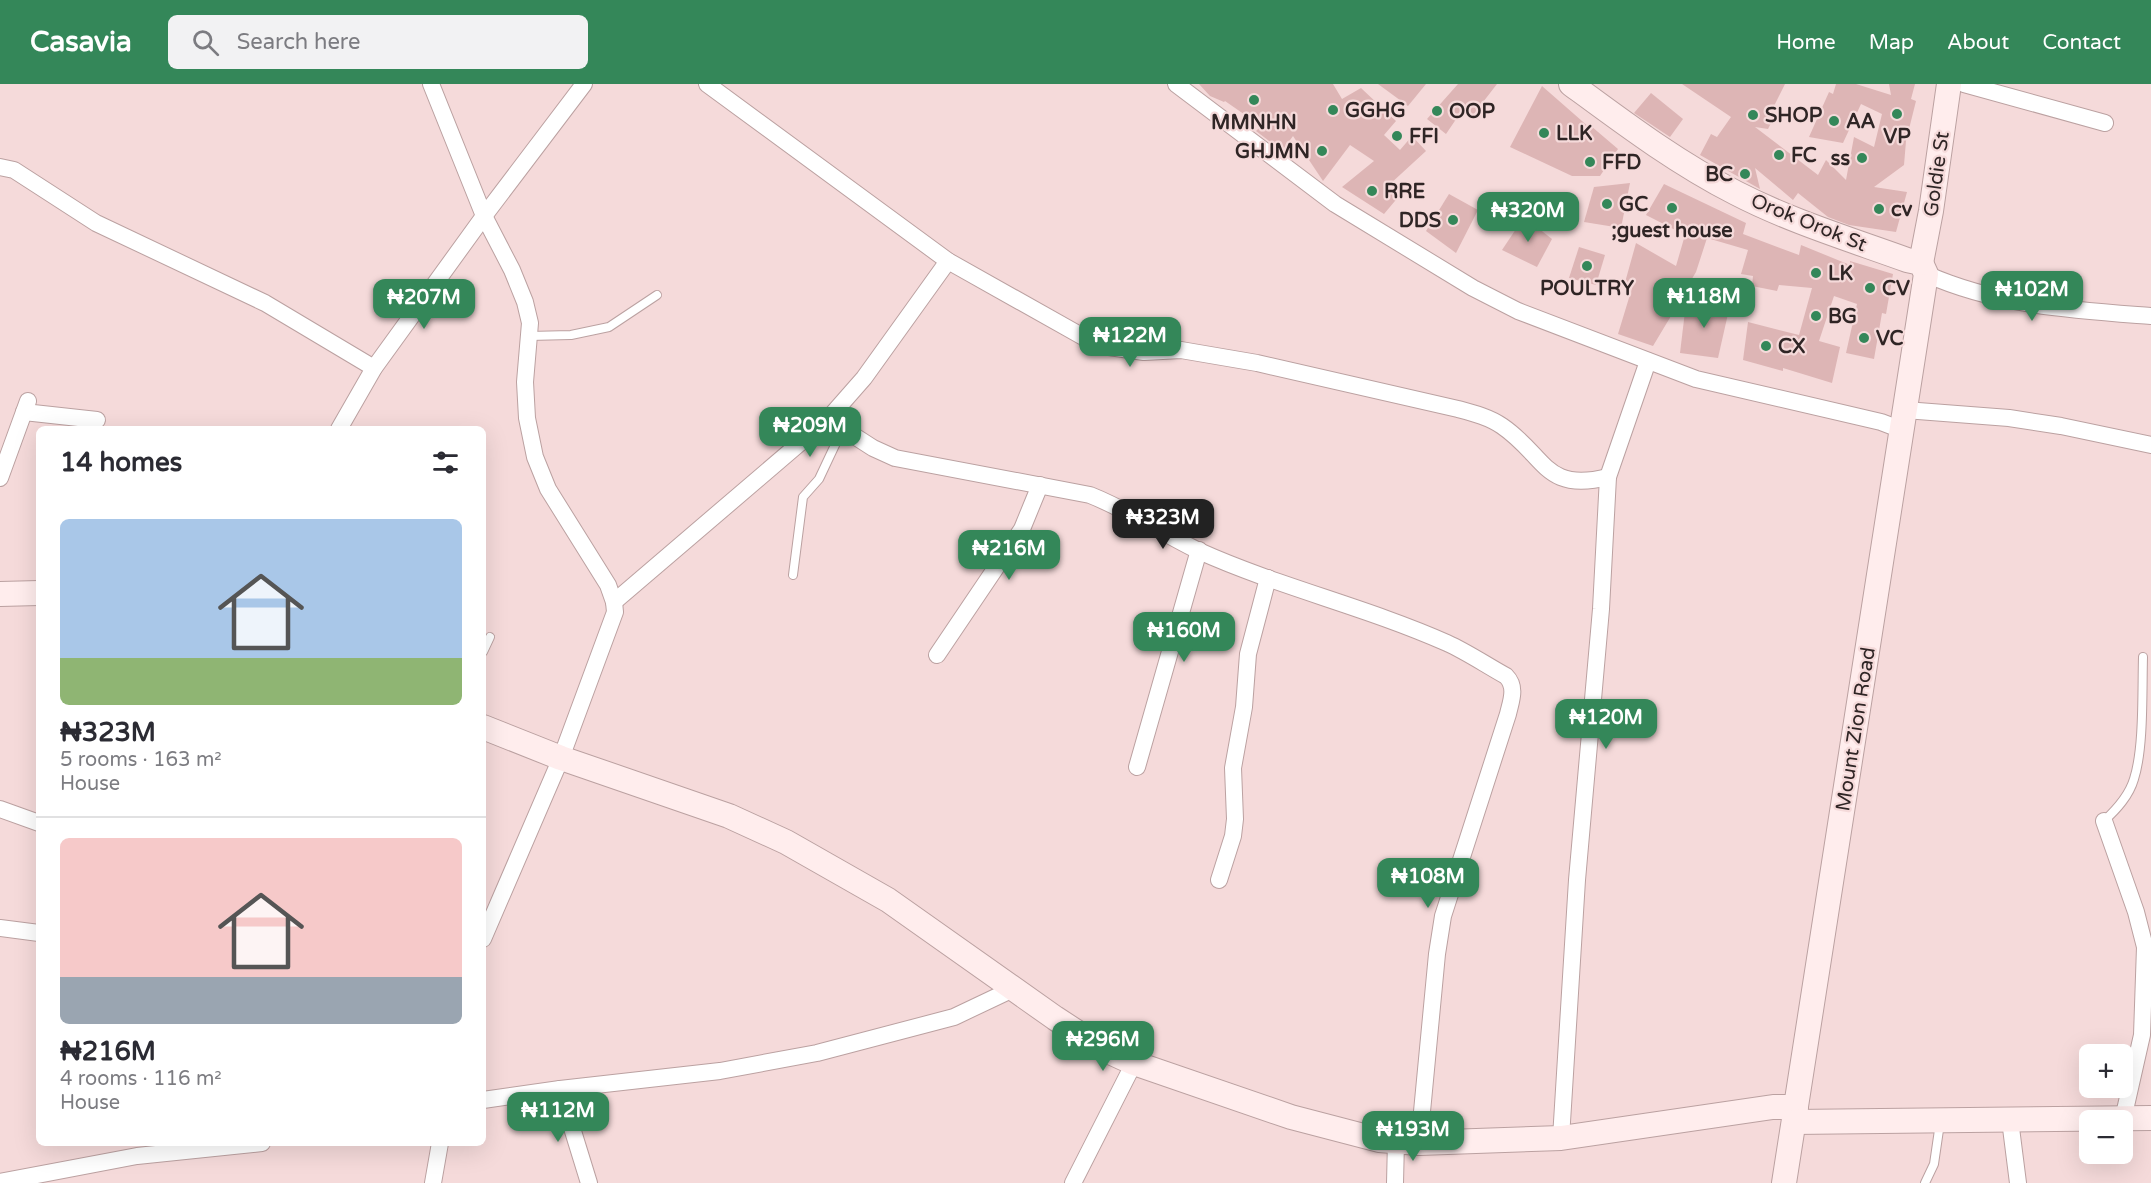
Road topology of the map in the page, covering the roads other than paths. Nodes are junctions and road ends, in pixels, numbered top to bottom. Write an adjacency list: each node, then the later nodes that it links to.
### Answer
1 (431, 84): 10 (street)
2 (584, 84): 10 (street)
3 (706, 84): 11 (street)
4 (1176, 84): 16 (street)
5 (1571, 84): 12 (street, Orok Orok St)
6 (1949, 84): 12 (street, Goldie St)
7 (1964, 84): 8 (street)
8 (2105, 123)
9 (0, 167): 17 (street)
10 (484, 216): 15 (street); 17 (street)
11 (948, 261): 20 (street); 23 (street)
12 (1923, 269): 14 (street); 19 (street, Mount Zion Road)
13 (657, 295): 15 (lane)
14 (2151, 316)
15 (529, 336): 31 (street)
16 (1648, 361): 19 (street); 23 (street)
17 (374, 368): 21 (street)
18 (97, 420): 24 (street)
19 (1903, 420): 22 (street); 51 (street, Mount Zion Road)
20 (836, 424): 25 (street); 27 (lane); 31 (street)
21 (341, 426)
22 (2151, 445)
23 (1608, 477): 57 (street)
24 (0, 478)
25 (1040, 485): 26 (street); 34 (street)
26 (1199, 550): 28 (street); 38 (street)
27 (793, 575)
28 (1268, 578): 42 (street); 58 (street)
29 (36, 593): 30 (street)
30 (0, 594)
31 (614, 602): 37 (street)
32 (490, 637): 33 (lane)
33 (486, 646)
34 (938, 655)
35 (2143, 657): 40 (lane)
36 (486, 729): 37 (street)
37 (561, 758): 44 (street); 46 (street)
38 (1137, 767)
39 (0, 809): 41 (street)
40 (2104, 821): 50 (street)
41 (36, 822)
42 (1219, 880)
43 (0, 928): 45 (street)
44 (486, 932)
45 (36, 933)
46 (1013, 989): 47 (street); 48 (street)
47 (1134, 1063): 58 (street); 64 (street)
48 (560, 1089): 49 (street); 63 (street)
49 (486, 1100)
50 (2125, 1110)
51 (1795, 1114): 55 (street); 57 (street); 66 (street, Mount Zion Road)
52 (2151, 1118): 54 (street)
53 (2079, 1119): 56 (street)
54 (2133, 1119)
55 (1940, 1120): 56 (street); 67 (lane)
56 (2010, 1120): 68 (street)
57 (1561, 1138): 58 (street)
58 (1407, 1142): 65 (street)
59 (233, 1146): 61 (street)
60 (439, 1146): 62 (street)
61 (11, 1182)
62 (433, 1183)
63 (589, 1183)
64 (1073, 1183)
65 (1395, 1183)
66 (1784, 1183)
67 (1925, 1183)
68 (2018, 1183)

